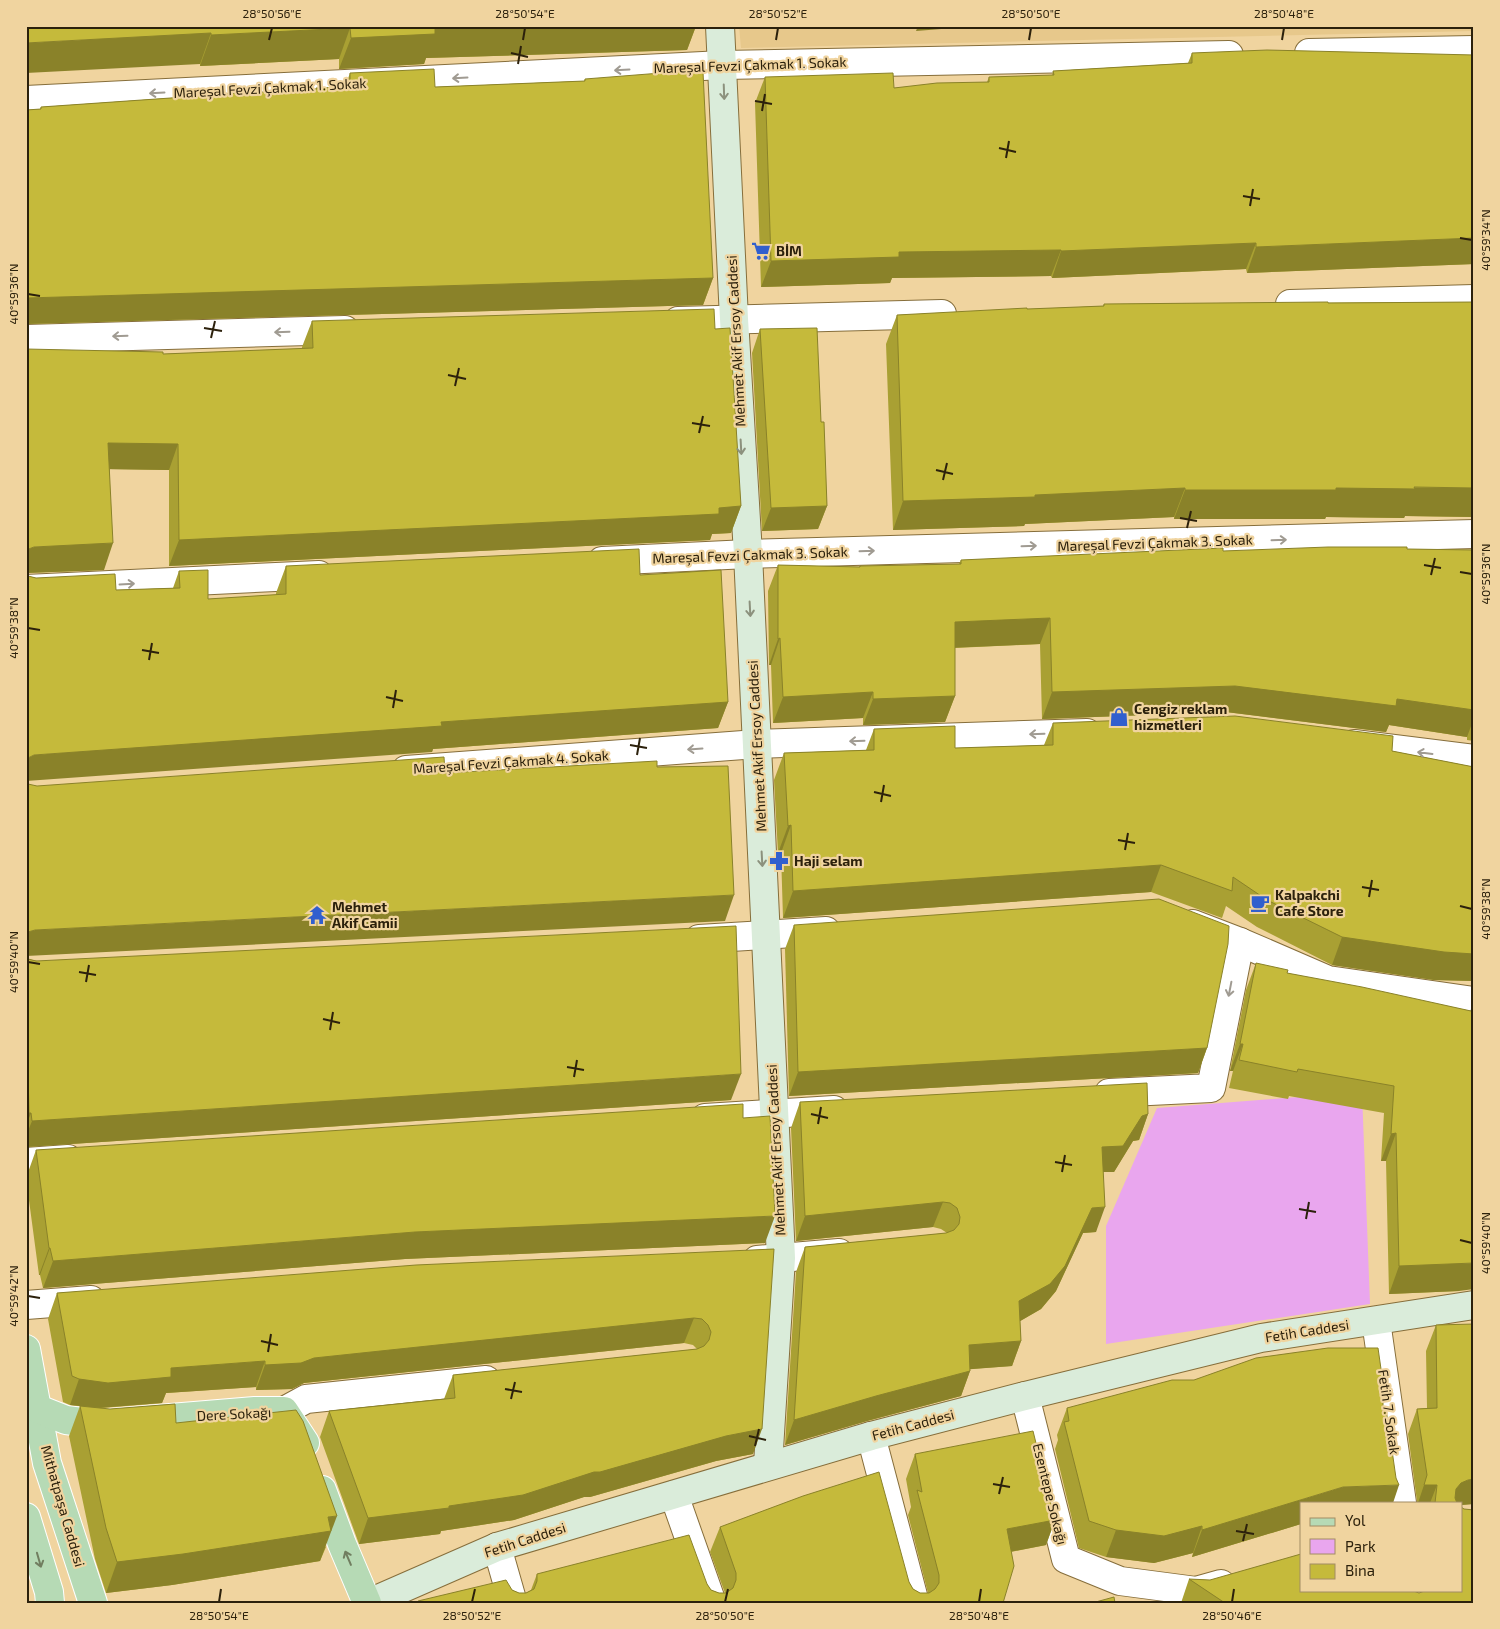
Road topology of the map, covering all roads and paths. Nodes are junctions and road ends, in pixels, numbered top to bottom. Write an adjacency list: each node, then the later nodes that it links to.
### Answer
1 (720, 26): 5 (street, Mehmet Akif Ersoy Caddesi)
2 (1474, 50): 3 (street)
3 (1286, 53)
4 (1256, 54): 5 (street, Mareşal Fevzi Çakmak 1. Sokak)
5 (723, 65): 6 (street, Mareşal Fevzi Çakmak 1. Sokak, one-way to 6); 10 (street, Mehmet Akif Ersoy Caddesi, one-way to 10)
6 (26, 100)
7 (1474, 299): 8 (street)
8 (1266, 305)
9 (970, 313): 10 (street)
10 (734, 319): 11 (street); 15 (street, Mehmet Akif Ersoy Caddesi, one-way to 15)
11 (654, 322)
12 (365, 329): 13 (street, one-way to 13)
13 (26, 338)
14 (1474, 534): 15 (street, Mareşal Fevzi Çakmak 3. Sokak, one-way to 14)
15 (748, 554): 16 (street, Mareşal Fevzi Çakmak 3. Sokak); 21 (street, Mehmet Akif Ersoy Caddesi, one-way to 21)
16 (580, 562)
17 (342, 574): 18 (street, one-way to 17)
18 (26, 589)
19 (1116, 732): 21 (street, Mareşal Fevzi Çakmak 4. Sokak, one-way to 21)
20 (1325, 740): 22 (street, one-way to 20)
21 (757, 744): 23 (street, Mareşal Fevzi Çakmak 4. Sokak, one-way to 23); 26 (street, Mehmet Akif Ersoy Caddesi, one-way to 26)
22 (1474, 759)
23 (382, 771)
24 (1170, 915): 28 (street)
25 (855, 929): 26 (street)
26 (766, 936): 27 (street); 32 (street, Mehmet Akif Ersoy Caddesi)
27 (677, 940)
28 (1240, 942): 29 (street); 30 (street, one-way to 30)
29 (1474, 1001)
30 (1088, 1094)
31 (862, 1108): 32 (street)
32 (774, 1113): 33 (street); 37 (street, Mehmet Akif Ersoy Caddesi)
33 (684, 1119)
34 (96, 1157): 35 (street)
35 (26, 1162)
36 (868, 1250): 37 (street)
37 (781, 1258): 38 (street); 49 (street, Mehmet Akif Ersoy Caddesi)
38 (732, 1261)
39 (114, 1298): 41 (street)
40 (1474, 1305): 42 (street, Fetih Caddesi)
41 (26, 1306)
42 (1376, 1321): 45 (street, Fetih Caddesi); 51 (street, Fetih 7. Sokak)
43 (26, 1349): 46 (main road, Mithatpaşa Caddesi)
44 (510, 1378): 47 (street)
45 (1025, 1396): 48 (street, Fetih Caddesi); 54 (street, Esentepe Sokağı)
46 (38, 1409): 47 (main road, Dere Sokağı); 56 (main road, Mithatpaşa Caddesi)
47 (284, 1412): 57 (main road, Dere Sokağı, one-way to 47)
48 (871, 1436): 49 (street, Fetih Caddesi); 60 (street)
49 (768, 1465): 50 (street, Fetih Caddesi)
50 (674, 1495): 53 (street, Fetih Caddesi); 59 (street)
51 (1402, 1502)
52 (26, 1517): 55 (main road, one-way to 55)
53 (497, 1547): 57 (street, Fetih Caddesi); 58 (street)
54 (1244, 1577)
55 (50, 1603)
56 (93, 1603)
57 (368, 1603)
58 (513, 1603)
59 (712, 1603)
60 (915, 1603)

